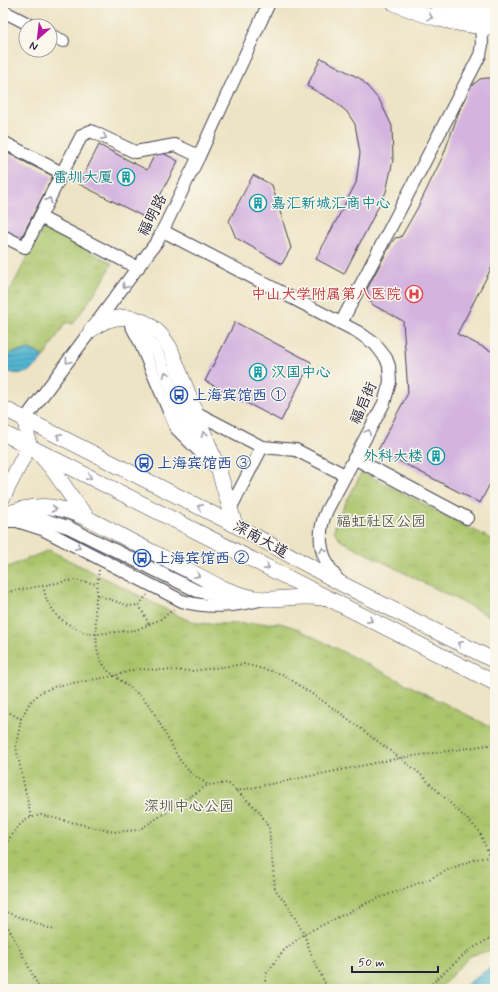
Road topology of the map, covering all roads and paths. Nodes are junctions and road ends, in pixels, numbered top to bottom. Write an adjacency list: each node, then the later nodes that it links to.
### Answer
1 (269, 3): 10 (street, 福明路)
2 (394, 3): 5 (main road, one-way to 5)
3 (436, 3): 5 (main road)
4 (3, 11): 6 (street)
5 (486, 17): 17 (street)
6 (18, 19)
7 (58, 39): 8 (street)
8 (63, 41)
9 (3, 142): 11 (street)
10 (198, 156): 11 (street, one-way to 10); 13 (street, 福明路)
11 (62, 173): 12 (street, one-way to 11)
12 (40, 217): 14 (street); 15 (street)
13 (163, 231): 15 (street, 福明路); 17 (street, 福启街)
14 (3, 236)
15 (138, 268): 18 (street, 福明路, one-way to 18)
16 (124, 321): 18 (main road); 20 (main road); 26 (street, one-way to 16)
17 (340, 323): 25 (street, 福启街, one-way to 17)
18 (91, 330): 21 (street, 福明路, one-way to 21)
19 (3, 408): 21 (main road, 深南大道)
20 (195, 412): 24 (street); 26 (main road, one-way to 20)
21 (25, 419): 22 (main road); 23 (main road); 33 (main road, 深南大道, one-way to 21)
22 (3, 433): 23 (main road, 深南大道)
23 (29, 446): 28 (main road); 32 (main road); 43 (main road, 深南大道, one-way to 43)
24 (262, 447): 27 (street); 29 (street)
25 (354, 458): 27 (street, 福启街); 31 (street)
26 (218, 471): 29 (main road)
27 (346, 475): 36 (street, 福启街, one-way to 27)
28 (3, 497)
29 (230, 509): 33 (main road)
30 (3, 518): 32 (main road, one-way to 32); 41 (street); 42 (street, one-way to 42)
31 (467, 518)
32 (91, 520): 41 (main road, one-way to 41)
33 (235, 525): 36 (main road, 深南大道)
34 (99, 567): 35 (path)
35 (98, 584): 37 (path); 40 (path)
36 (342, 584): 48 (main road, 深南大道, one-way to 36)
37 (43, 586): 39 (path); 47 (path)
38 (150, 592): 44 (path)
39 (3, 594)
40 (97, 595): 44 (path); 47 (path)
41 (252, 597): 42 (main road)
42 (267, 599): 43 (main road)
43 (335, 602): 50 (main road, 深南大道, one-way to 50)
44 (139, 605): 46 (path)
45 (178, 606): 46 (path)
46 (149, 624): 47 (path)
47 (96, 634): 49 (path)
48 (495, 661)
49 (114, 676): 52 (path); 54 (path); 55 (path)
50 (495, 684)
51 (3, 709): 52 (path)
52 (21, 719): 57 (path)
53 (495, 744): 54 (path)
54 (400, 758): 56 (path); 60 (path)
55 (208, 785): 56 (path); 57 (path)
56 (236, 791): 64 (path)
57 (31, 817): 58 (path)
58 (3, 848)
59 (495, 855): 60 (path)
60 (490, 856): 64 (path)
61 (3, 911): 63 (path)
62 (3, 917): 66 (path)
63 (54, 930)
64 (304, 934): 67 (path); 68 (path)
65 (495, 935): 69 (path)
66 (40, 989)
67 (263, 989)
68 (328, 989)
69 (426, 989)

